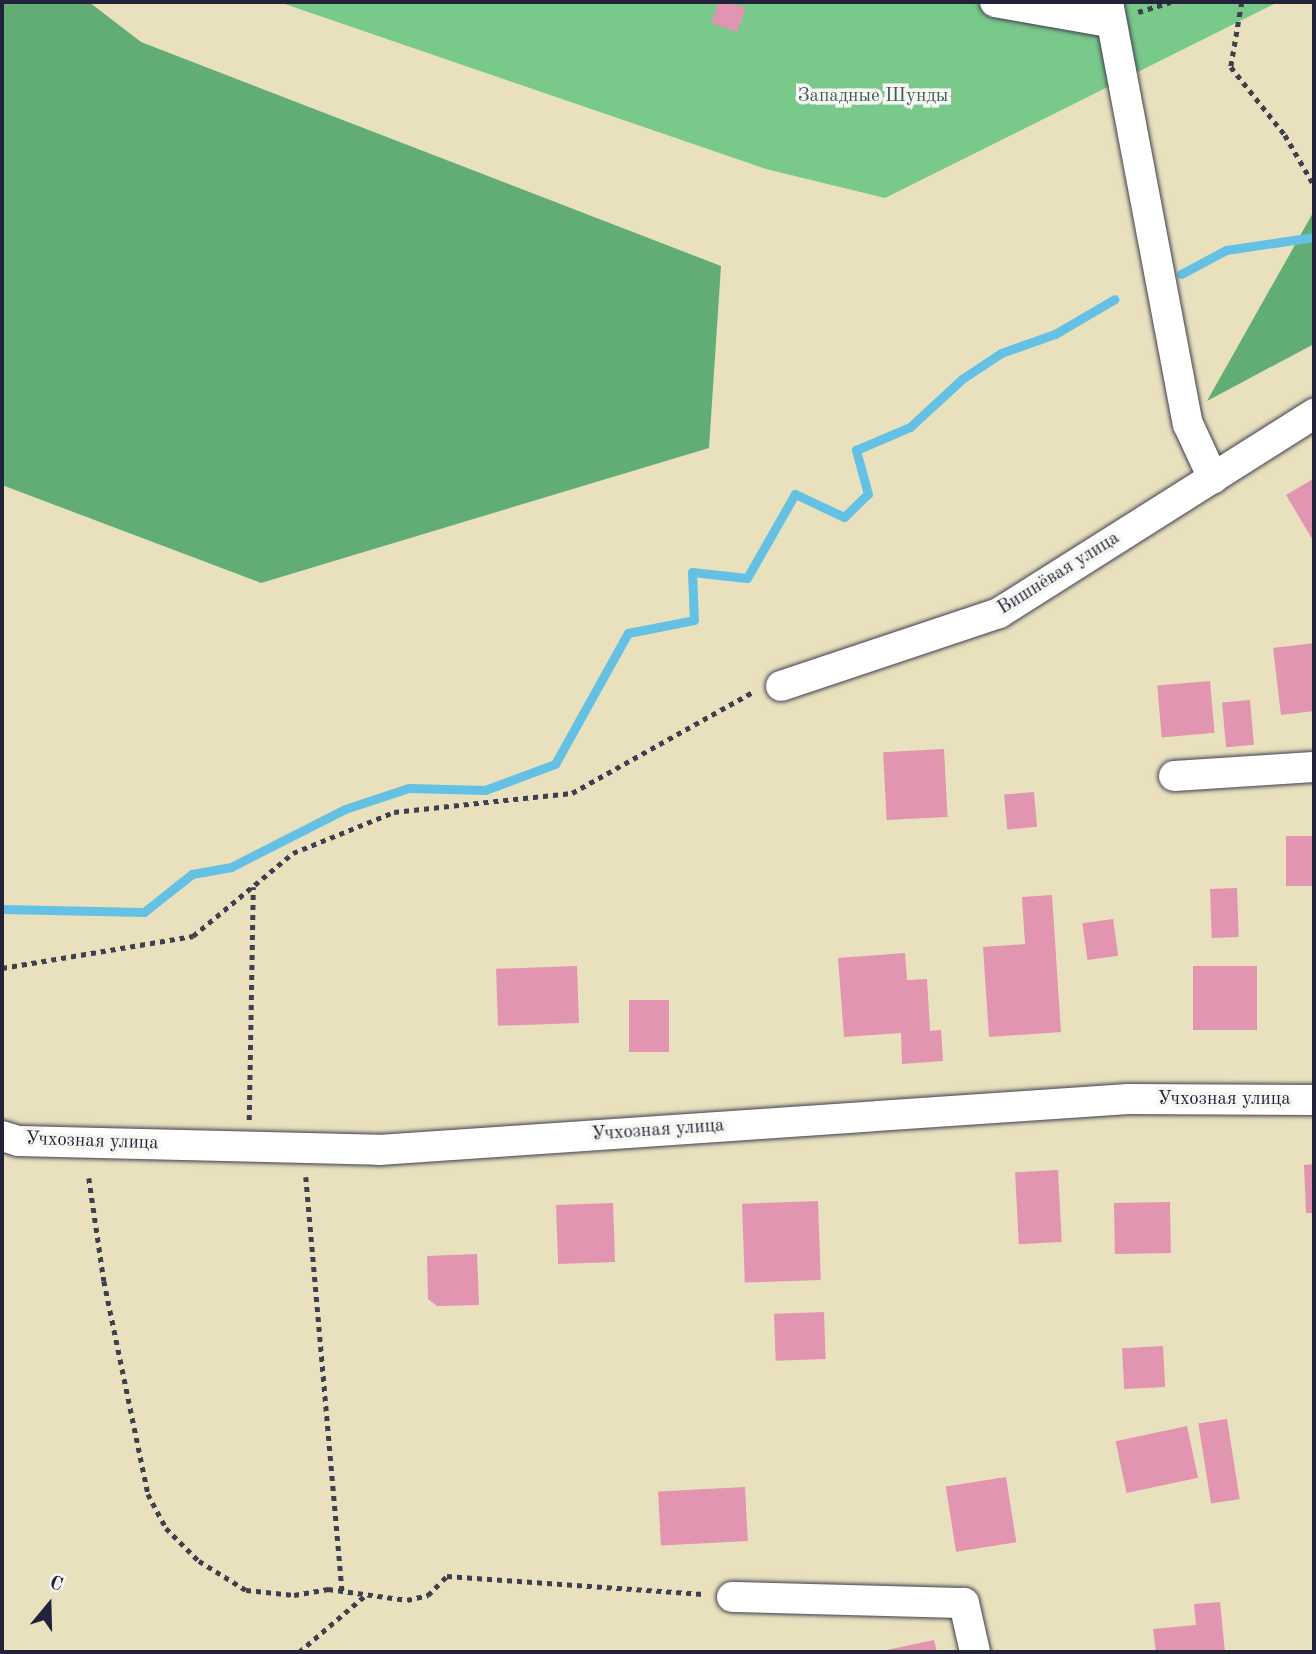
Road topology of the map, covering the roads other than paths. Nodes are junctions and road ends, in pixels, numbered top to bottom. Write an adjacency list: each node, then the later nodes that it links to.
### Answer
1 (995, 2): 2 (street)
2 (1109, 12): 4 (street)
3 (1314, 414): 4 (street, Вишнёвая улица)
4 (1213, 478): 5 (street, Вишнёвая улица)
5 (781, 686)
6 (1314, 767): 7 (street)
7 (1174, 776)
8 (1314, 1100): 9 (street, Учхозная улица)
9 (2, 1136)
10 (732, 1597): 11 (street)
11 (975, 1652)

